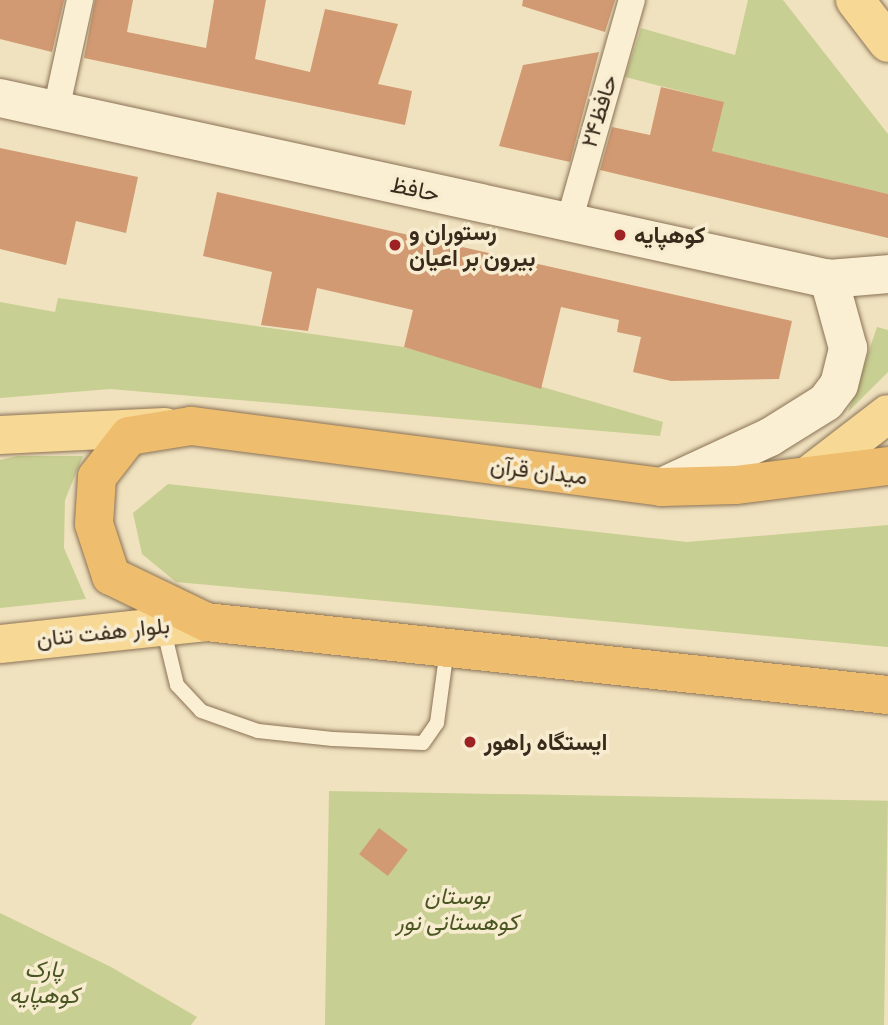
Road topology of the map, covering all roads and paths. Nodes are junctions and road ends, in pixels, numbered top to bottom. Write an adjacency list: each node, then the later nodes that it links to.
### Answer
1 (80, 0): 6 (street)
2 (632, 0): 7 (street, حافظ۲۴)
3 (855, 0): 4 (main road)
4 (888, 43)
5 (0, 98): 6 (main road, حافظ)
6 (56, 110): 7 (main road, حافظ)
7 (569, 222): 9 (main road, حافظ)
8 (888, 274): 9 (main road, حافظ)
9 (829, 279): 15 (main road)
10 (888, 414): 14 (main road)
11 (191, 426): 12 (main road); 15 (highway, میدان قرآن); 16 (highway, میدان قرآن)
12 (0, 435)
13 (888, 466): 14 (highway, میدان قرآن)
14 (810, 474): 15 (highway, میدان قرآن)
15 (662, 487)
16 (206, 622): 17 (main road, بلوار هفت تنان); 19 (highway)
17 (163, 625): 18 (main road, بلوار هفت تنان); 19 (lane)
18 (0, 644)
19 (447, 649): 20 (highway)
20 (888, 695)

